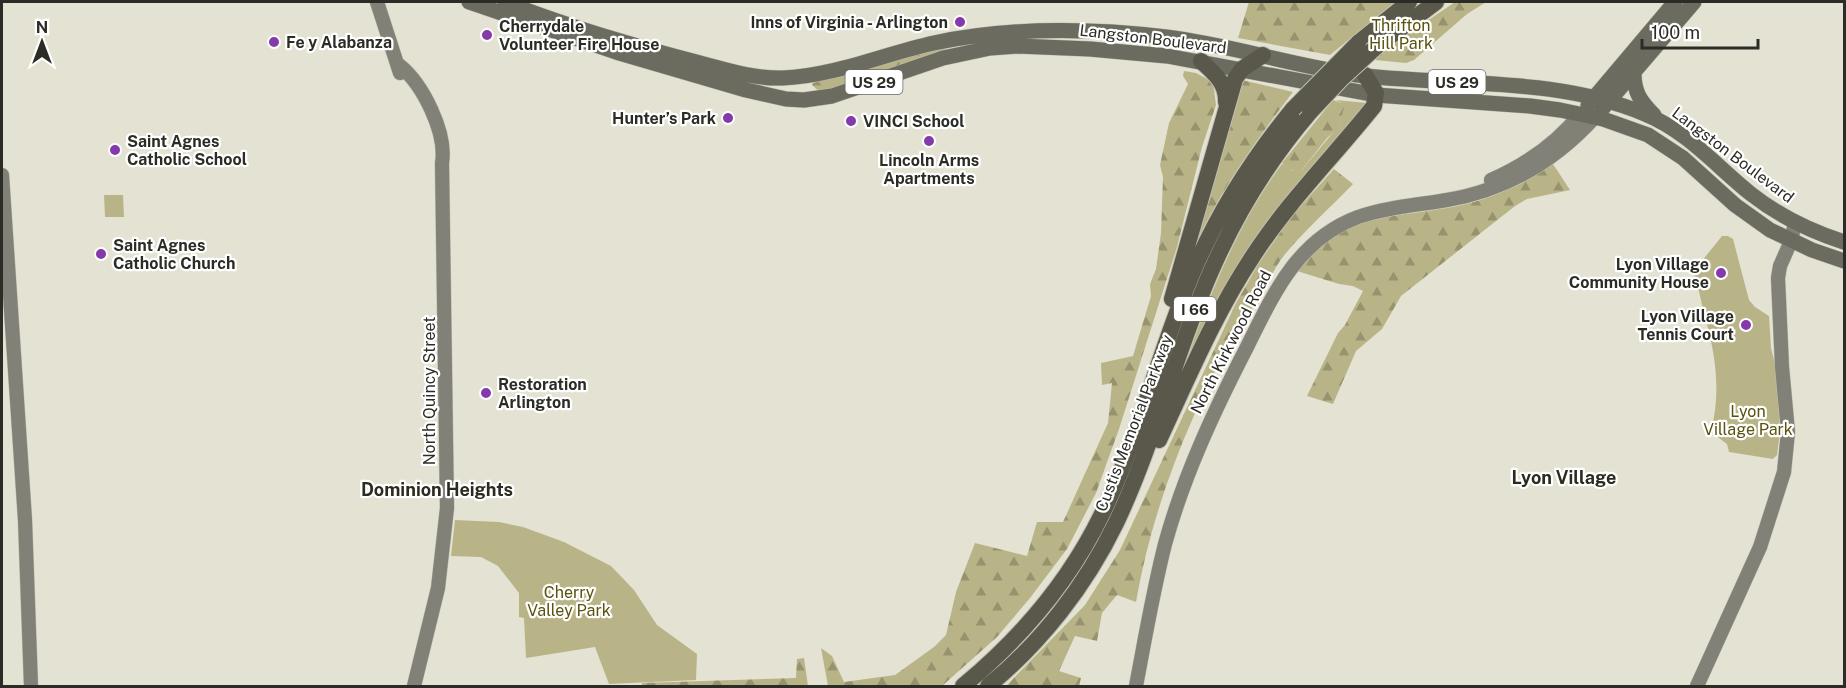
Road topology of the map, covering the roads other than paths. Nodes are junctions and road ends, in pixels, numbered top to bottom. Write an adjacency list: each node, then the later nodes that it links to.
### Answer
1 (377, 2): 28 (main road, North Quincy Street)
2 (469, 2): 10 (main road, Langston Boulevard / US 29)
3 (505, 2): 8 (main road, Langston Boulevard / US 29)
4 (1409, 2): 25 (highway, Custis Memorial Parkway / I 66, bridge)
5 (1436, 2): 26 (highway, Custis Memorial Parkway / I 66, bridge)
6 (1674, 2): 16 (main road)
7 (1694, 2): 13 (main road)
8 (1186, 40): 9 (main road, Langston Boulevard / US 29); 10 (main road)
9 (1263, 55): 12 (highway); 14 (main road, Langston Boulevard / US 29)
10 (1178, 57): 11 (main road, Langston Boulevard / US 29)
11 (1201, 61): 12 (main road, Langston Boulevard / US 29); 17 (highway)
12 (1242, 69): 15 (main road, Langston Boulevard / US 29); 17 (highway)
13 (1634, 73): 16 (main road); 19 (main road)
14 (1365, 75): 15 (highway); 16 (main road, Langston Boulevard / US 29)
15 (1376, 95): 18 (main road, Langston Boulevard / US 29); 26 (highway)
16 (1601, 100): 18 (main road, North Kirkwood Road); 19 (main road, Langston Boulevard / US 29)
17 (1225, 112): 25 (highway)
18 (1587, 116): 22 (main road, Langston Boulevard / US 29); 31 (main road, North Kirkwood Road); 32 (main road, North Kirkwood Road)
19 (1660, 121): 21 (main road, Langston Boulevard / US 29)
20 (2, 175): 27 (main road)
21 (1795, 223): 22 (main road); 23 (main road, Langston Boulevard / US 29)
22 (1791, 241): 24 (main road, Langston Boulevard / US 29); 33 (main road)
23 (1845, 242)
24 (1845, 261)
25 (1138, 420): 29 (highway, Custis Memorial Parkway / I 66)
26 (1116, 523): 30 (highway, Custis Memorial Parkway / I 66)
27 (31, 687)
28 (414, 687)
29 (963, 687)
30 (988, 687)
31 (1130, 687)
32 (1136, 687)
33 (1697, 687)

